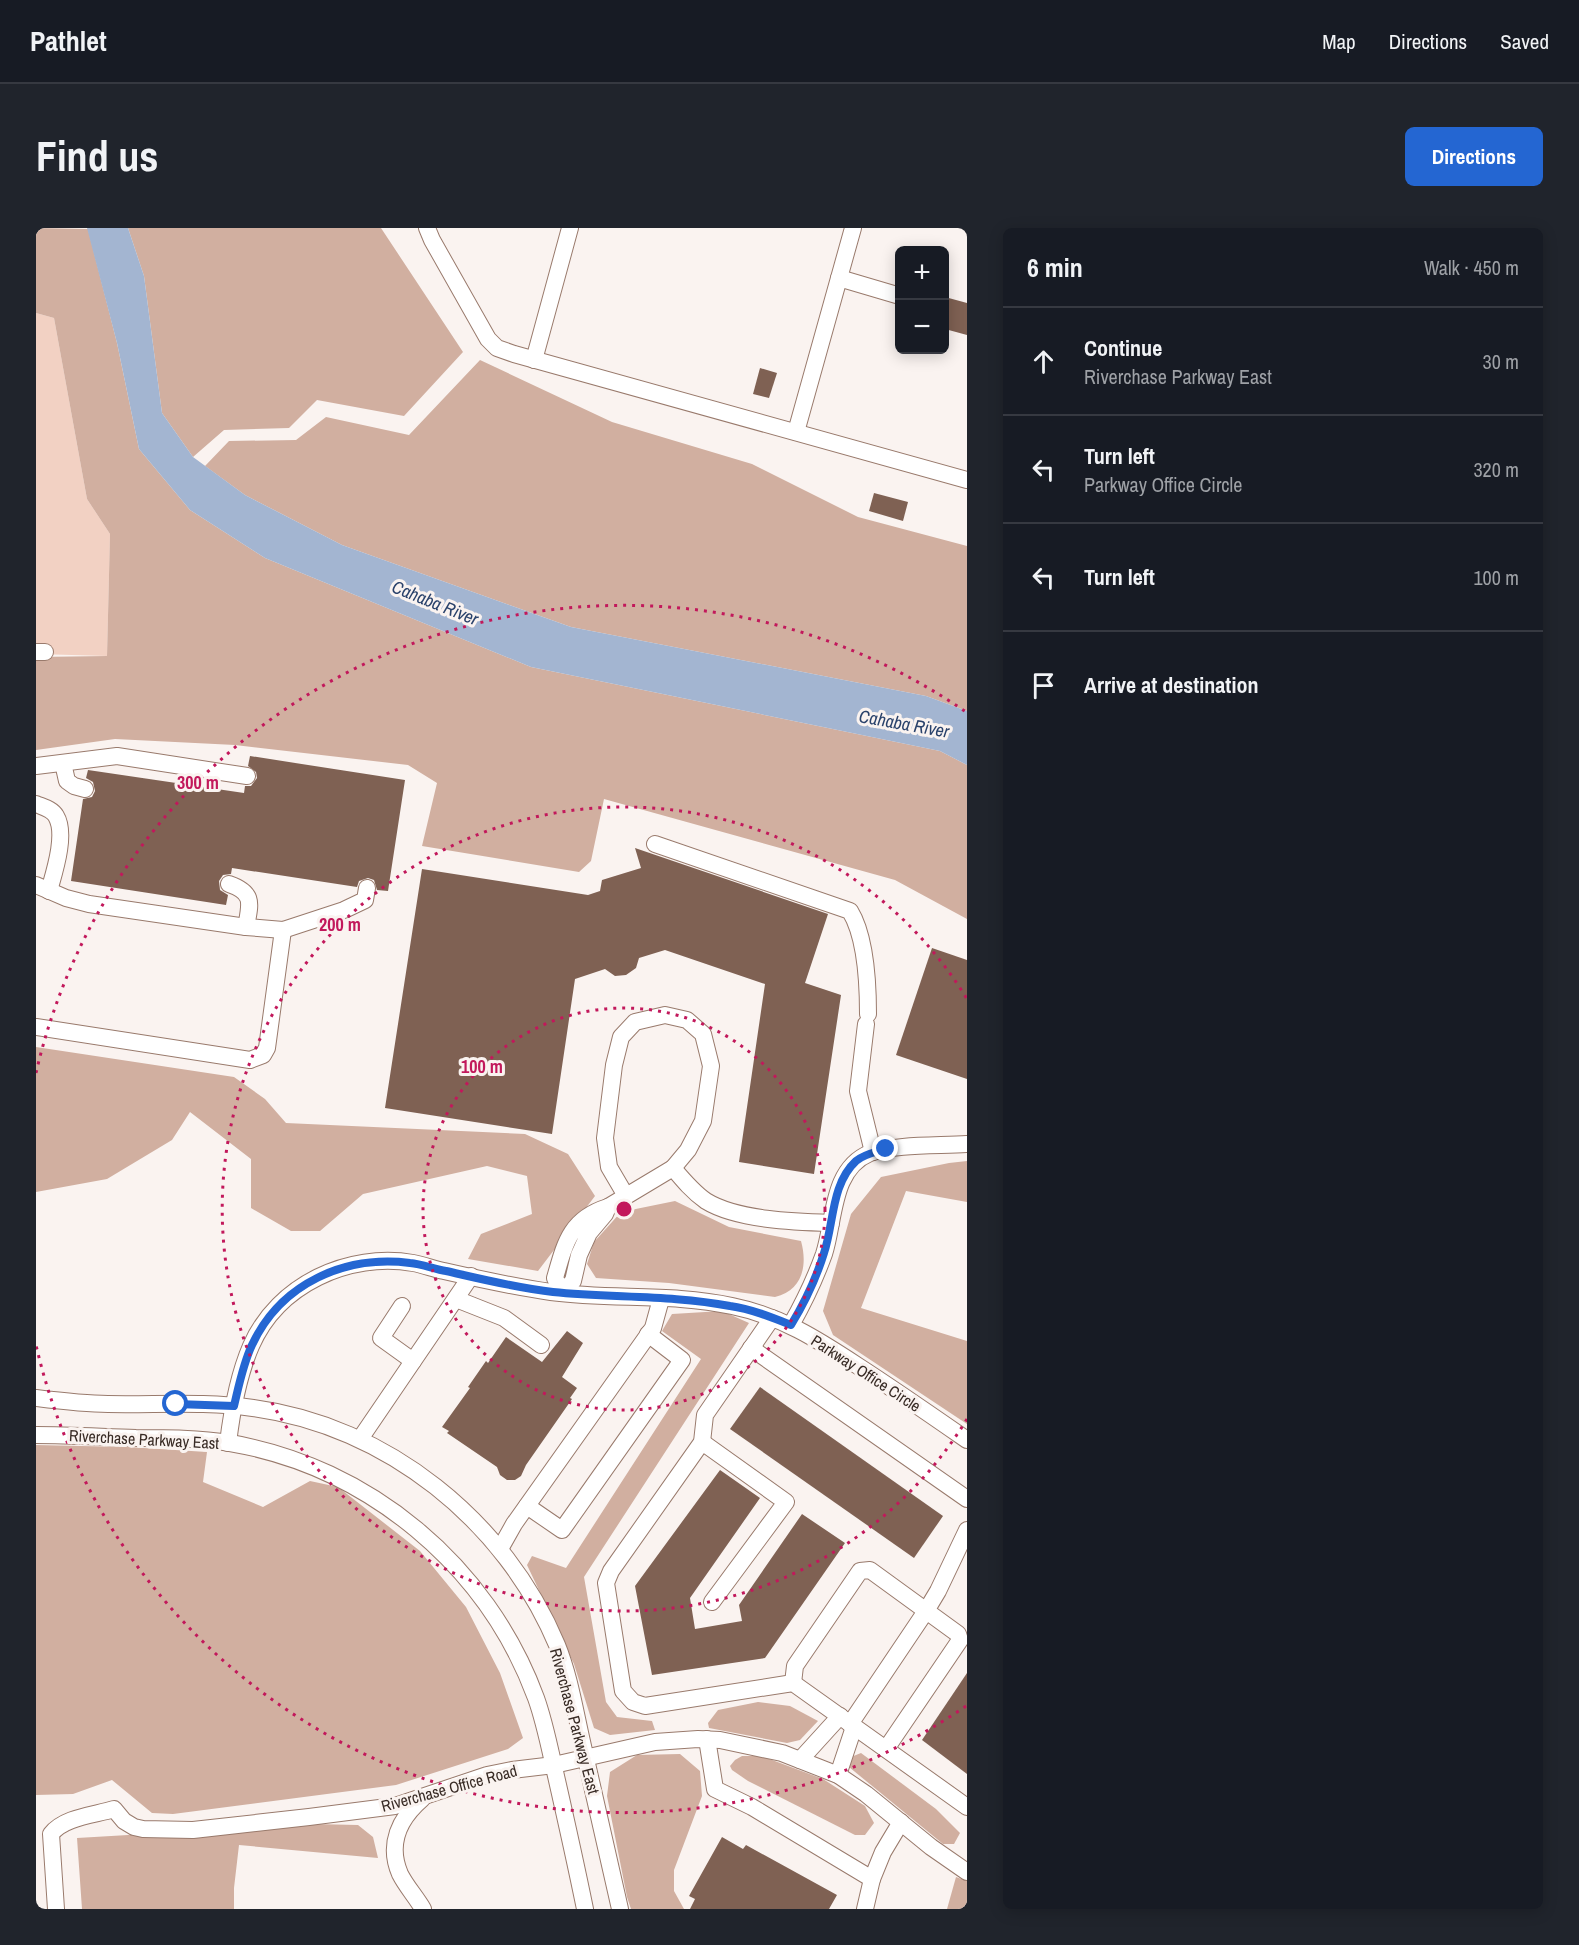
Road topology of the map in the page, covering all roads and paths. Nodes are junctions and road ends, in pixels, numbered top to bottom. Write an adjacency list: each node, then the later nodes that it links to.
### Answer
1 (427, 228): 6 (street)
2 (570, 228): 6 (street)
3 (854, 228): 4 (street)
4 (839, 279): 5 (street); 7 (street)
5 (895, 295)
6 (534, 360): 7 (street)
7 (796, 432): 8 (street)
8 (967, 480)
9 (63, 763): 10 (street); 11 (street); 12 (street)
10 (36, 766)
11 (247, 776)
12 (85, 789)
13 (36, 804): 16 (street)
14 (655, 844): 22 (street)
15 (229, 884): 18 (street)
16 (42, 888): 18 (street)
17 (367, 888): 19 (street)
18 (246, 927): 19 (street)
19 (283, 930): 20 (street)
20 (36, 1027)
21 (967, 1144): 22 (street)
22 (873, 1152): 25 (street)
23 (673, 1168): 24 (street); 24 (street); 25 (street)
24 (626, 1196): 27 (street)
25 (831, 1223): 32 (street)
26 (471, 1276): 27 (street, Parkway Office Circle); 28 (street); 38 (street, Parkway Office Circle)
27 (562, 1293): 29 (street, Parkway Office Circle)
28 (456, 1299): 34 (street); 36 (street)
29 (661, 1299): 31 (street, Parkway Office Circle); 33 (street)
30 (402, 1306): 36 (street)
31 (772, 1318): 32 (street, Parkway Office Circle); 35 (street)
32 (791, 1325): 41 (street, Parkway Office Circle)
33 (648, 1335): 45 (street); 45 (street)
34 (541, 1345)
35 (751, 1348): 42 (street); 44 (street)
36 (413, 1361): 40 (street)
37 (36, 1398): 38 (street, Riverchase Parkway East)
38 (234, 1406): 40 (street, Riverchase Parkway East); 43 (street, Parkway Office Circle)
39 (36, 1435): 43 (street, Riverchase Parkway East)
40 (360, 1439): 47 (street, Riverchase Parkway East)
41 (967, 1440)
42 (702, 1442): 48 (street); 50 (street)
43 (228, 1443): 56 (street, Riverchase Parkway East)
44 (967, 1499)
45 (526, 1506): 47 (street)
46 (967, 1530): 49 (street)
47 (500, 1549): 54 (street, Riverchase Parkway East)
48 (712, 1602)
49 (926, 1611): 50 (street); 51 (street); 53 (street)
50 (793, 1683): 51 (street)
51 (848, 1722): 53 (street); 55 (street); 57 (street)
52 (707, 1739): 54 (street, Riverchase Office Road); 55 (street, Riverchase Office Road); 62 (street)
53 (886, 1749): 59 (street)
54 (585, 1757): 56 (street, Riverchase Office Road); 66 (street, Riverchase Parkway East)
55 (800, 1760): 57 (street, Riverchase Office Road)
56 (554, 1765): 58 (street, Riverchase Office Road); 65 (street, Riverchase Parkway East)
57 (838, 1775): 60 (street, Riverchase Office Road)
58 (425, 1797): 63 (street, Riverchase Office Road); 64 (street)
59 (967, 1807)
60 (901, 1822): 61 (street, Riverchase Office Road); 62 (street)
61 (967, 1872)
62 (872, 1879): 67 (street)
63 (57, 1909)
64 (423, 1909)
65 (585, 1909)
66 (620, 1909)
67 (866, 1909)

